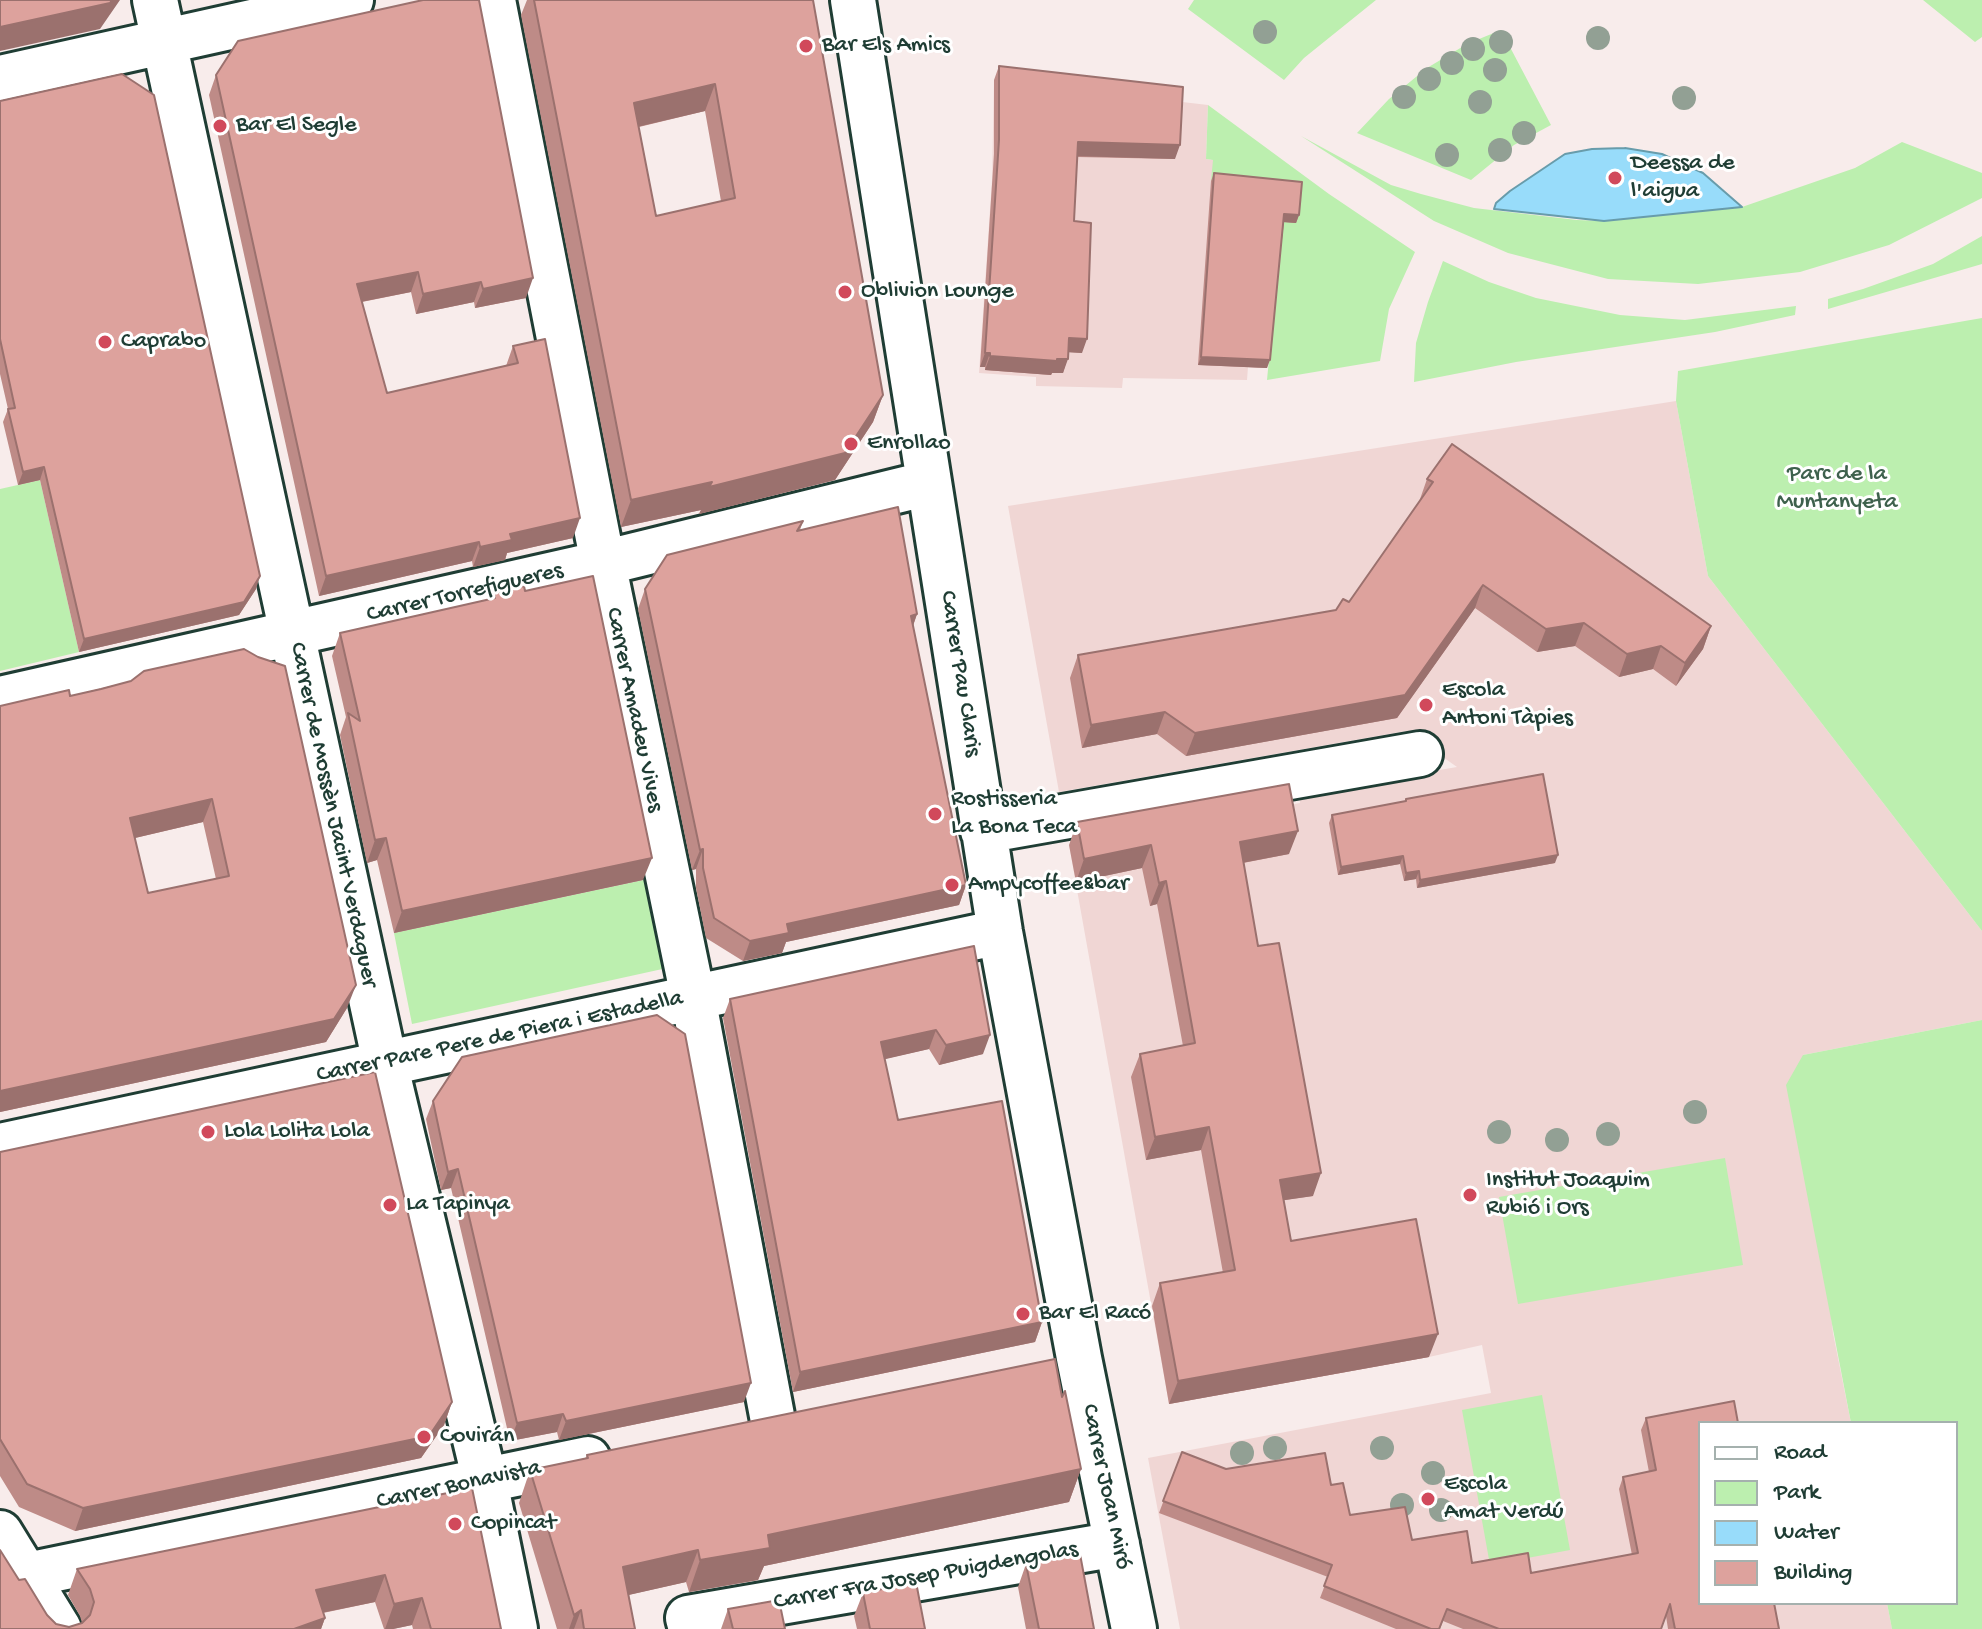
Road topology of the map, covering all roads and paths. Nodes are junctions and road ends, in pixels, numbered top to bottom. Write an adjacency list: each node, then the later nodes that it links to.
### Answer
1 (155, 0): 5 (street, Carrer de Mossèn Jacint Verdaguer)
2 (351, 0): 5 (street)
3 (493, 0): 8 (street, Carrer Amadeu Vives)
4 (853, 0): 7 (street, Carrer Pau Claris)
5 (165, 43): 6 (street); 9 (street, Carrer de Mossèn Jacint Verdaguer)
6 (0, 78)
7 (929, 483): 8 (street, Carrer Torrefigueres); 12 (street, Carrer Pau Claris)
8 (603, 563): 9 (street, Carrer Torrefigueres); 14 (street, Carrer Amadeu Vives)
9 (293, 634): 10 (street, Carrer Torrefigueres); 15 (street, Carrer de Mossèn Jacint Verdaguer)
10 (0, 699)
11 (1420, 754): 12 (street)
12 (983, 831): 13 (street, Carrer Pau Claris)
13 (1000, 932): 14 (street, Carrer Pare Pere de Piera i Estadella); 17 (street, Carrer Pau Claris)
14 (693, 997): 15 (street, Carrer Pare Pere de Piera i Estadella); 18 (street, Carrer Amadeu Vives)
15 (385, 1063): 16 (street, Carrer Pare Pere de Piera i Estadella); 20 (street, Carrer de Mossèn Jacint Verdaguer)
16 (0, 1146)
17 (1068, 1356): 22 (street, Carrer Joan Miró)
18 (818, 1412)
19 (634, 1450): 20 (street, Carrer Bonavista)
20 (485, 1481): 23 (street, Carrer Bonavista); 27 (street, Carrer de Mossèn Jacint Verdaguer)
21 (0, 1533): 23 (street)
22 (1117, 1544): 24 (street, Carrer Fra Josep Puigdengolas); 28 (street, Carrer Joan Miró)
23 (27, 1575): 26 (street)
24 (816, 1613): 25 (street, Carrer Fra Josep Puigdengolas)
25 (690, 1623)
26 (59, 1629)
27 (515, 1629)
28 (1134, 1629)

